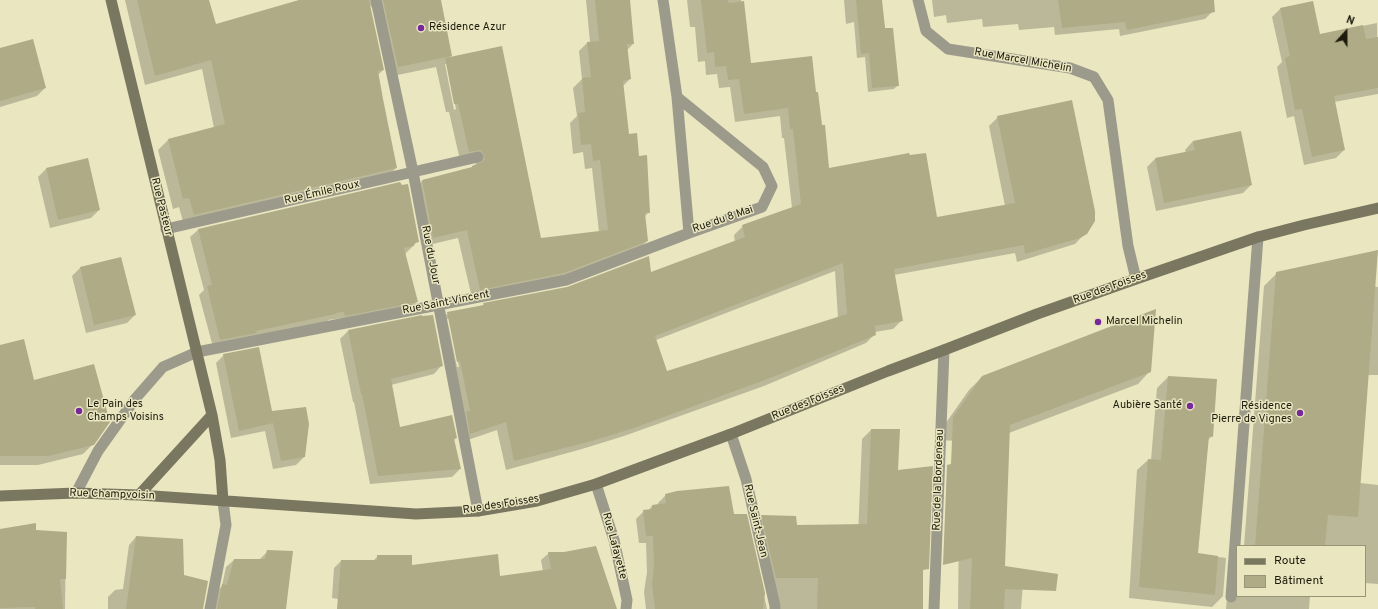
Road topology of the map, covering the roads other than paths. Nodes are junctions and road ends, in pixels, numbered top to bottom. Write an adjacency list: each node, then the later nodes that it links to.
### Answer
1 (111, 0): 9 (main road, Rue Pasteur)
2 (376, 0): 7 (street, Rue du Jour)
3 (663, 0): 5 (street, Rue du 8 Mai)
4 (918, 0): 12 (street, Rue Marcel Michelin)
5 (677, 97): 10 (street, Rue du 8 Mai); 10 (street, Rue du 8 Mai)
6 (478, 157): 7 (street, Rue Émile Roux)
7 (413, 172): 9 (street, Rue Émile Roux); 13 (street, Rue du Jour)
8 (1378, 208): 11 (main road, Rue des Foisses)
9 (166, 229): 15 (main road, Rue Pasteur)
10 (689, 233): 13 (street, Rue Saint-Vincent)
11 (1258, 237): 12 (main road, Rue des Foisses); 24 (street)
12 (1136, 279): 14 (main road, Rue des Foisses)
13 (439, 304): 15 (street, Rue Saint-Vincent); 23 (street, Rue du Jour)
14 (944, 350): 17 (main road, Rue des Foisses); 28 (street, Rue de la Bordeneau)
15 (198, 352): 16 (main road, Rue Pasteur); 19 (street, Rue Saint-Vincent)
16 (212, 415): 20 (main road); 22 (main road, Rue Pasteur)
17 (731, 434): 18 (main road, Rue des Foisses); 27 (street, Rue Saint-Jean)
18 (596, 484): 23 (main road, Rue des Foisses); 26 (street, Rue Lafayette)
19 (76, 493): 20 (main road, Rue Champvoisin); 21 (main road, Rue Champvoisin)
20 (139, 495): 22 (main road, Rue Champvoisin)
21 (0, 496)
22 (223, 501): 23 (main road, Rue des Foisses); 25 (street)
23 (478, 511)
24 (1231, 597)
25 (210, 609)
26 (626, 609)
27 (774, 609)
28 (934, 609)

